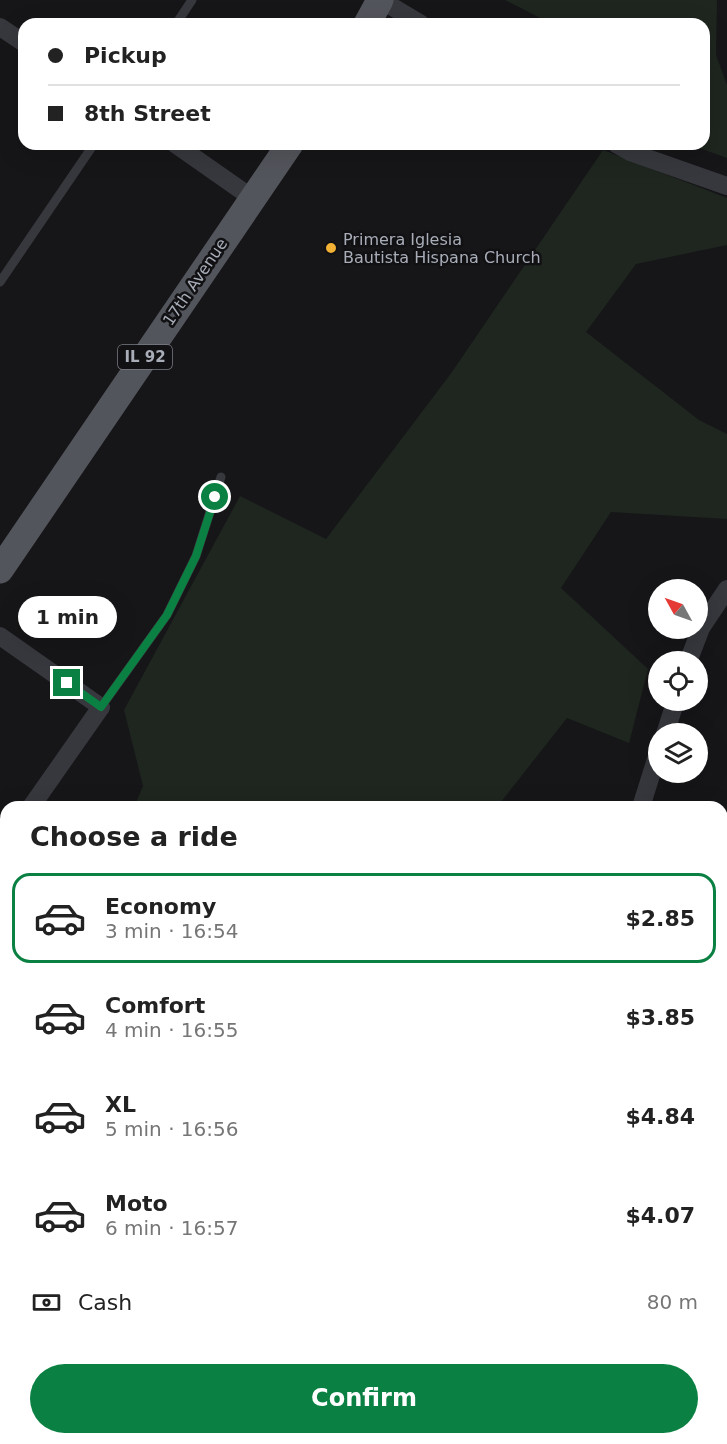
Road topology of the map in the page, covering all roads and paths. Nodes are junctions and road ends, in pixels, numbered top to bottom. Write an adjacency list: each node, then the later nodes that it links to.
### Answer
1 (192, 0): 3 (lane)
2 (381, 0): 4 (main road); 5 (street)
3 (180, 18)
4 (370, 18)
5 (412, 18)
6 (0, 27): 7 (street)
7 (18, 39)
8 (90, 150): 14 (lane)
9 (184, 150): 13 (street)
10 (286, 150): 13 (main road, 17th Avenue / IL 92)
11 (626, 150): 12 (street)
12 (727, 186)
13 (252, 198): 16 (main road, 17th Avenue / IL 92)
14 (0, 282)
15 (221, 477): 20 (lane)
16 (0, 570)
17 (727, 589): 19 (street)
18 (0, 636): 20 (street)
19 (692, 651)
20 (101, 707): 22 (street)
21 (649, 783): 23 (street)
22 (35, 801)
23 (643, 801)

